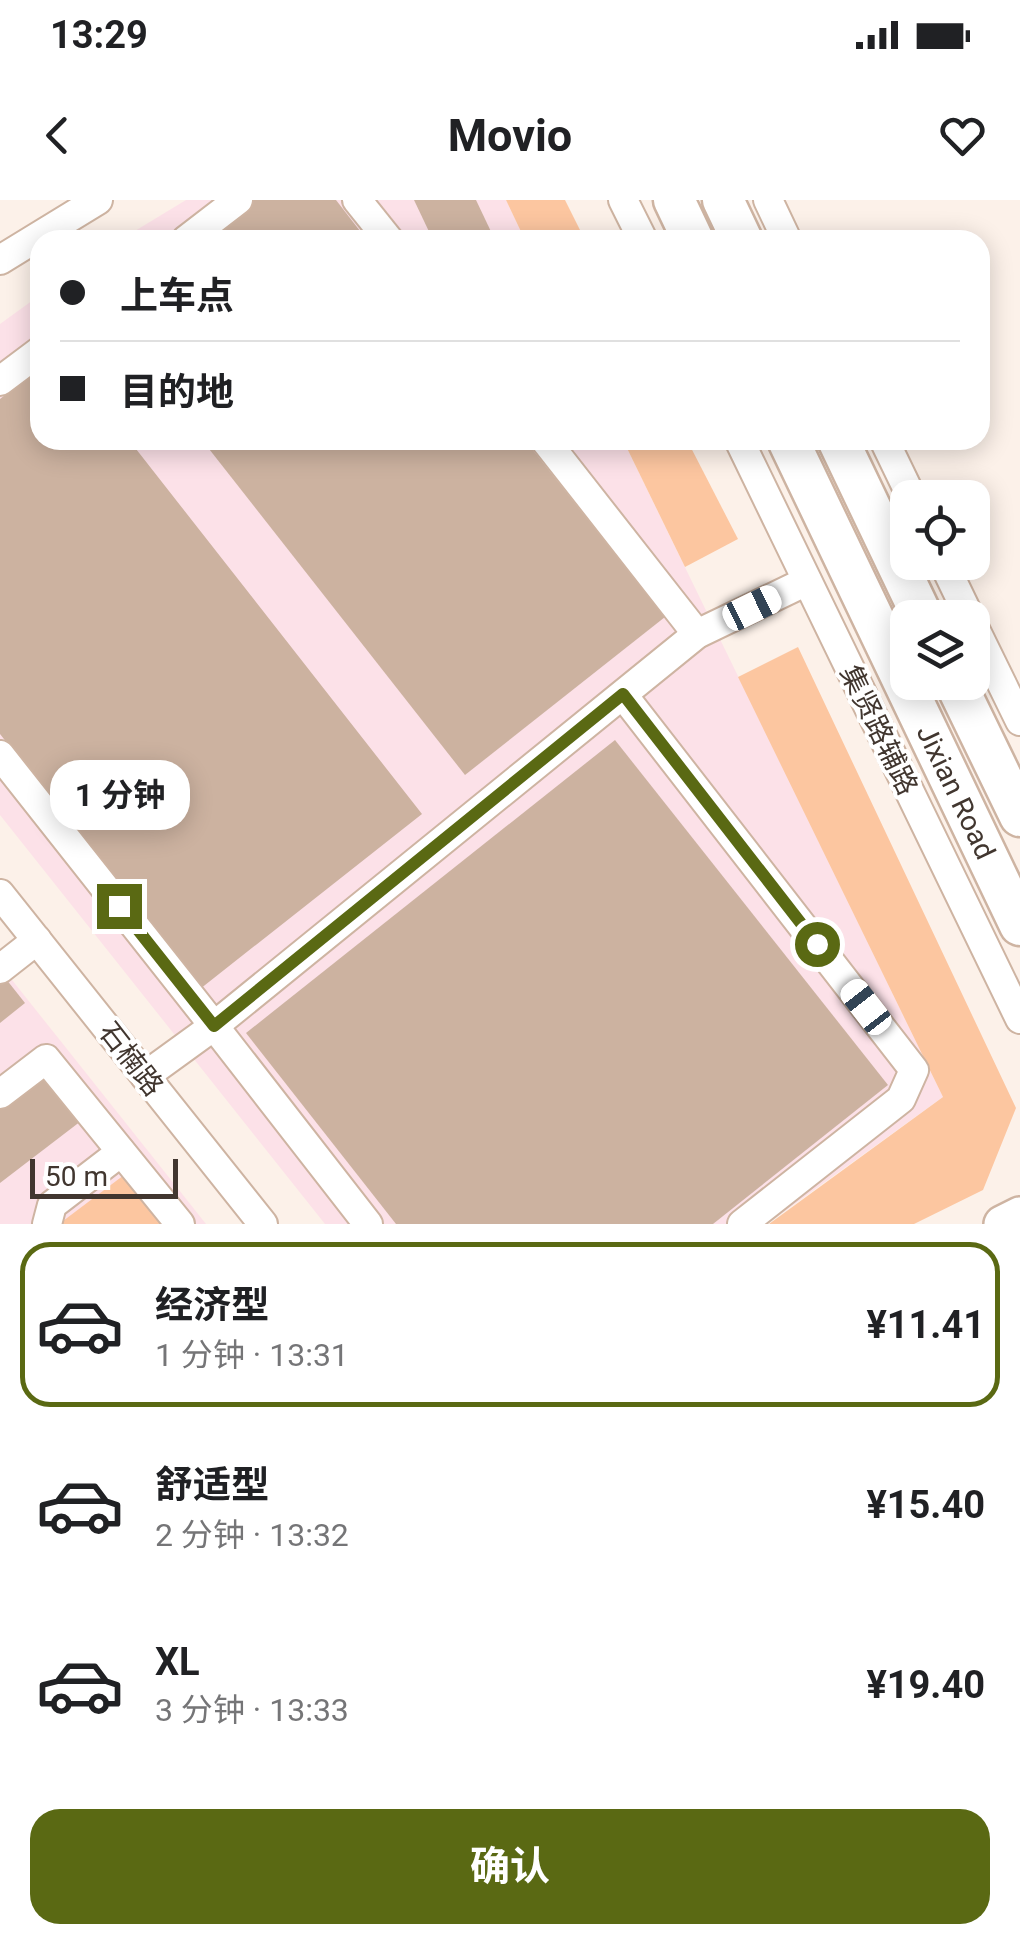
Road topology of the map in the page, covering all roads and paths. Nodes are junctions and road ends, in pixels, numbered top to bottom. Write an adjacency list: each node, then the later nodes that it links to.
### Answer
1 (98, 200): 8 (street)
2 (238, 200): 9 (street)
3 (357, 200): 10 (street)
4 (624, 200): 11 (street)
5 (674, 200): 12 (highway)
6 (723, 200): 13 (highway)
7 (768, 200): 14 (street)
8 (46, 230)
9 (199, 230)
10 (381, 230)
11 (638, 230)
12 (688, 230)
13 (737, 230)
14 (782, 230)
15 (30, 239): 16 (street)
16 (1, 256)
17 (30, 358): 18 (street)
18 (0, 381)
19 (553, 450): 27 (street)
20 (744, 450): 25 (street, 集贤路辅路)
21 (793, 450): 35 (highway, Jixian Road)
22 (843, 450): 26 (highway)
23 (889, 450): 24 (street)
24 (903, 480)
25 (807, 581): 27 (street); 38 (street, 集贤路辅路)
26 (914, 600)
27 (698, 634): 29 (street)
28 (990, 659): 31 (street)
29 (623, 694): 39 (street); 48 (street)
30 (963, 700): 33 (highway, Jixian Road)
31 (1020, 721)
32 (0, 755): 39 (street)
33 (1020, 816)
34 (0, 894): 36 (street, 石楠路)
35 (1020, 925)
36 (36, 940): 37 (street); 40 (street, 石楠路)
37 (0, 969)
38 (1020, 1019)
39 (214, 1026): 40 (street); 47 (street)
40 (145, 1076): 44 (street, 石楠路)
41 (0, 1094): 42 (street)
42 (122, 1152): 45 (street); 46 (street)
43 (1020, 1216): 49 (main road)
44 (258, 1222)
45 (47, 1224)
46 (180, 1224)
47 (368, 1224)
48 (742, 1224)
49 (1002, 1224)

